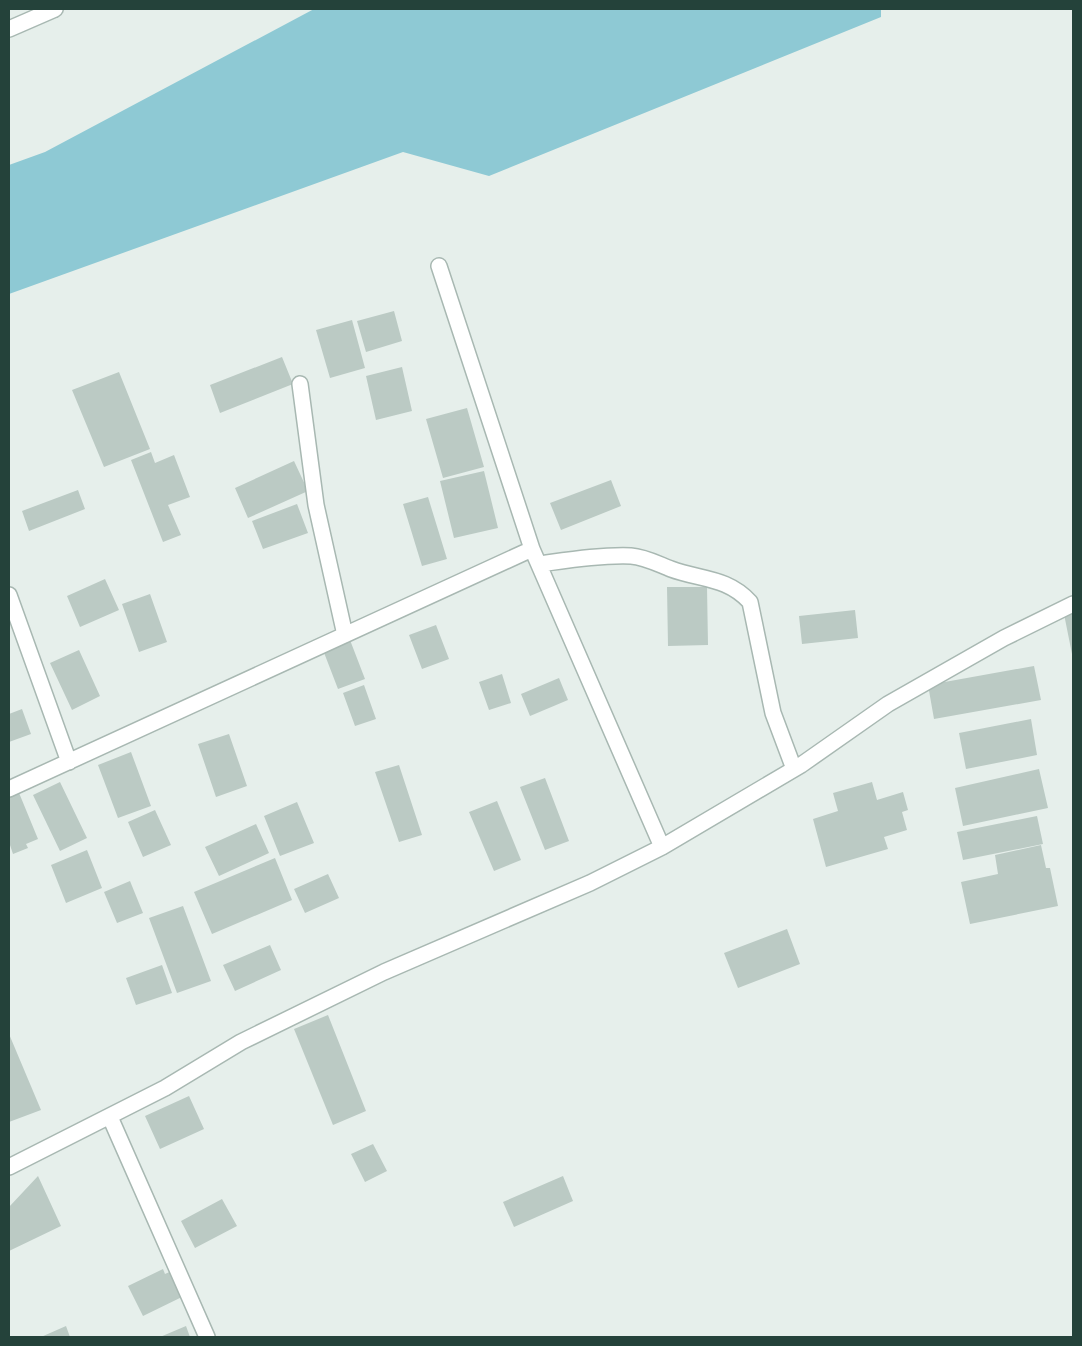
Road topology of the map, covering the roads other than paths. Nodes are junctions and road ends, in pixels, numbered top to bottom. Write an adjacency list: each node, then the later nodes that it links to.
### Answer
1 (54, 9): 2 (street)
2 (9, 29)
3 (439, 266): 5 (street)
4 (300, 384): 9 (street)
5 (532, 549): 6 (street); 9 (street)
6 (539, 564): 11 (street); 13 (street)
7 (9, 595): 10 (street)
8 (1073, 604): 11 (street)
9 (345, 635): 10 (street)
10 (69, 762): 12 (street)
11 (794, 769): 13 (street)
12 (9, 789)
13 (662, 846): 14 (street)
14 (110, 1117): 15 (street); 16 (street)
15 (9, 1167)
16 (207, 1337)

